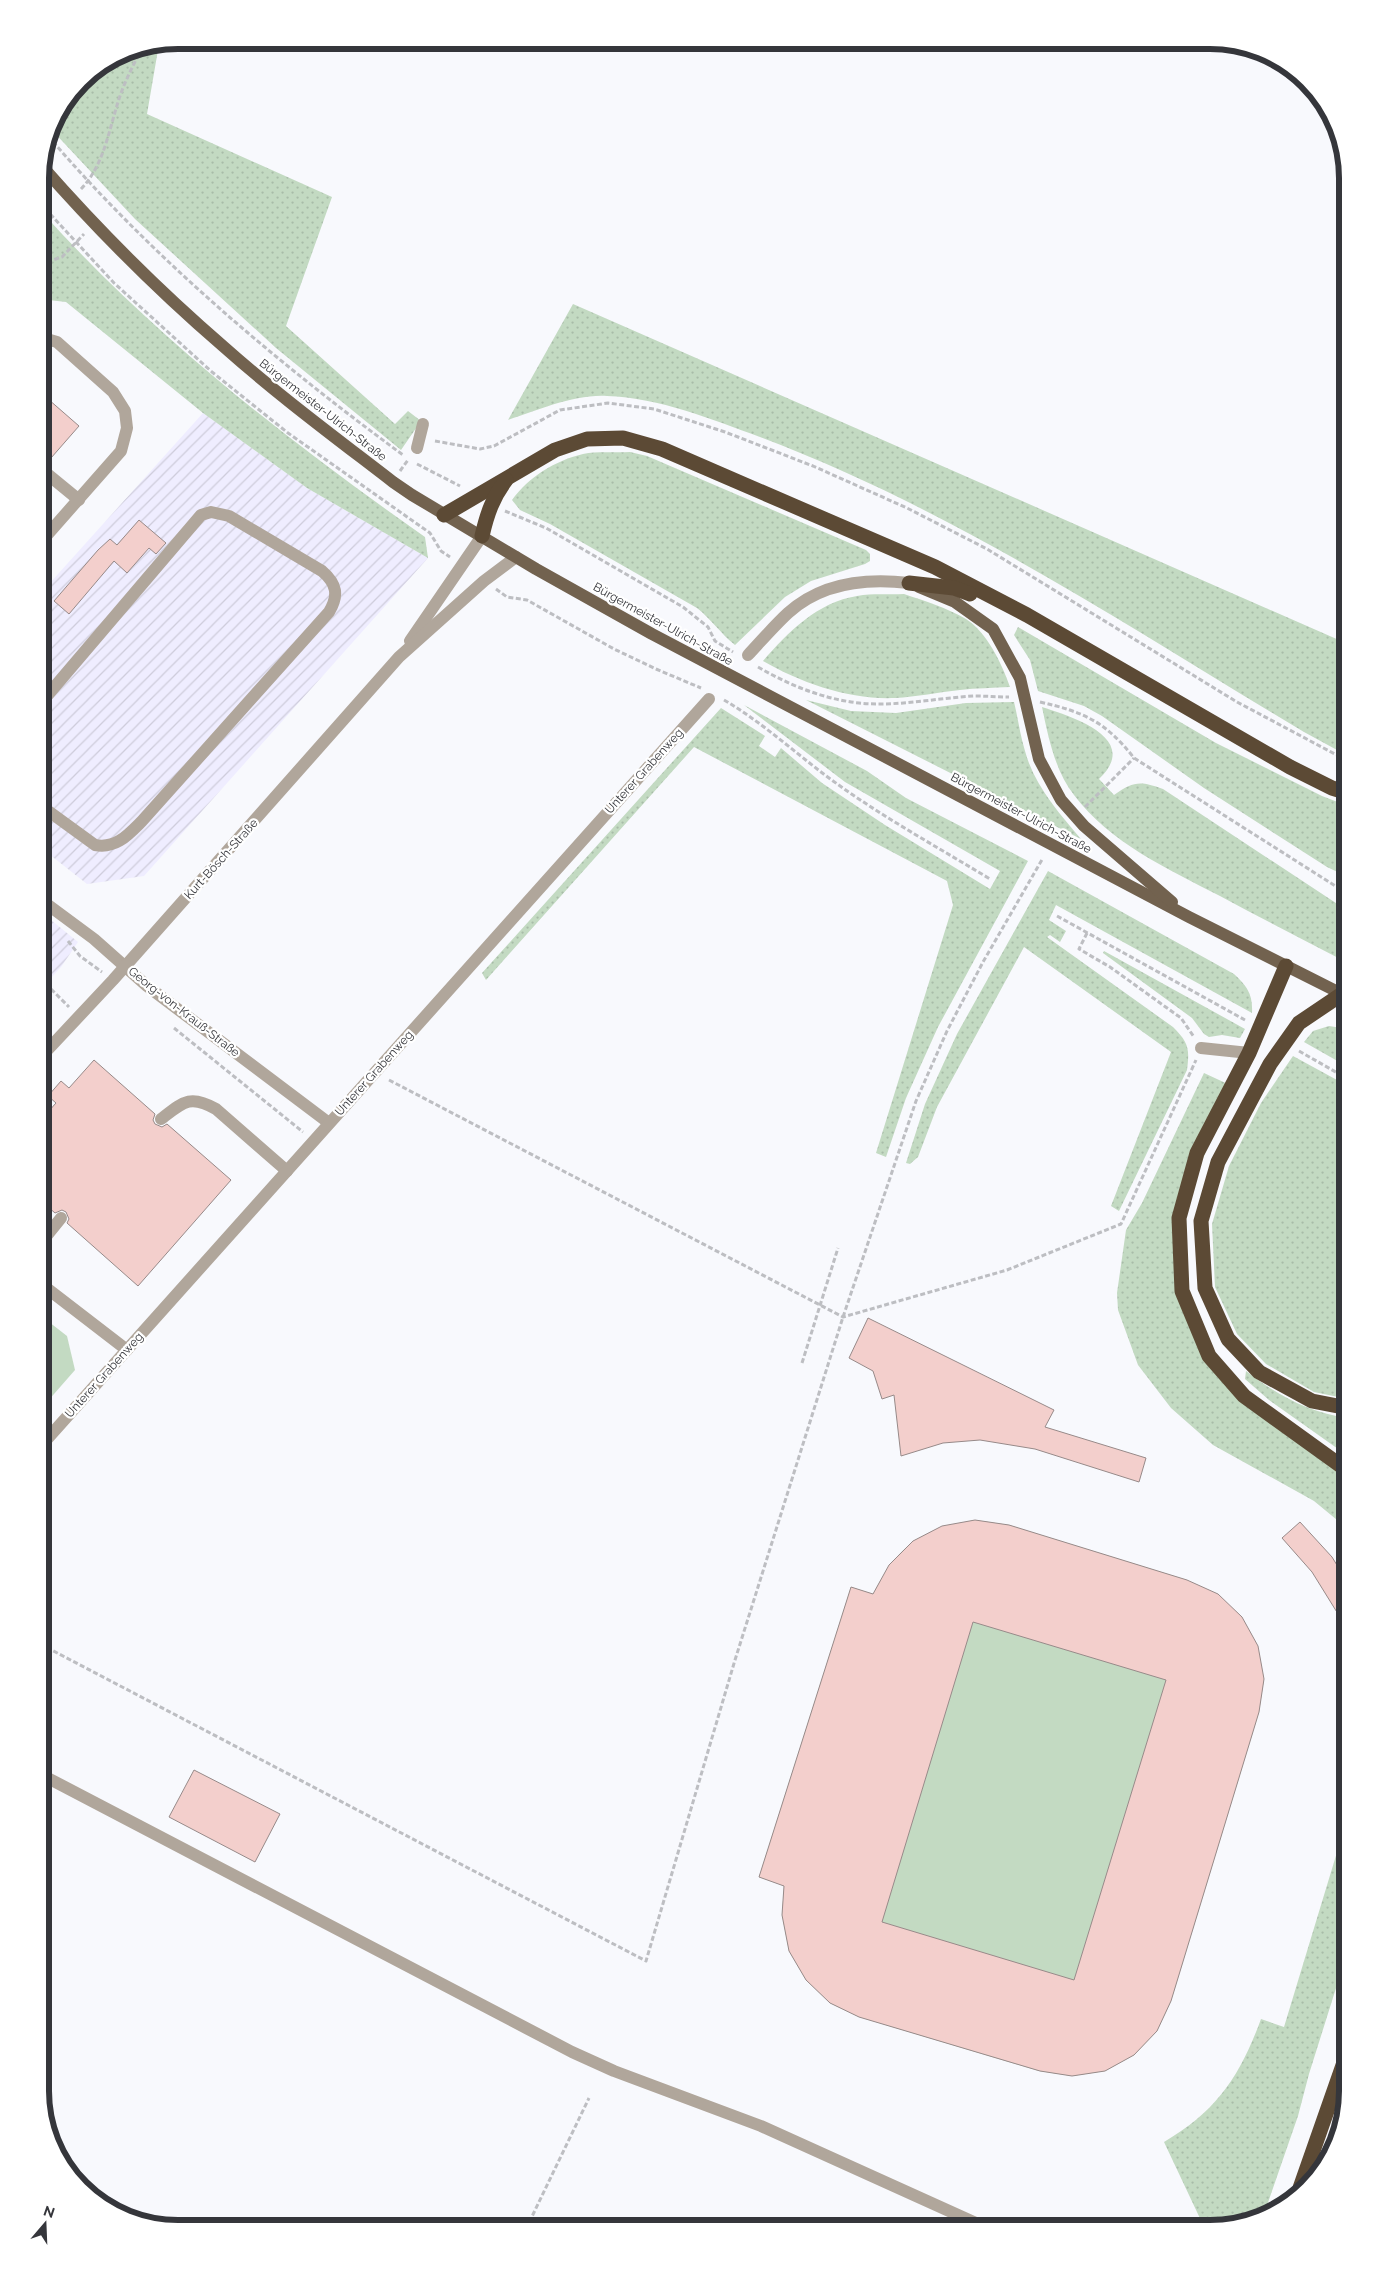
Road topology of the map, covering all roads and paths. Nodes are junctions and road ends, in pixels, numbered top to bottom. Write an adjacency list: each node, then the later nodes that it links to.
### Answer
1 (138, 55): 4 (path)
2 (54, 142): 4 (path)
3 (49, 174): 5 (main road, Bürgermeister-Ulrich-Straße)
4 (89, 180): 5 (path); 15 (path)
5 (71, 199): 7 (main road, Bürgermeister-Ulrich-Straße)
6 (49, 213): 8 (path)
7 (94, 223): 8 (path); 18 (main road, Bürgermeister-Ulrich-Straße)
8 (76, 243): 9 (path); 22 (path)
9 (49, 261)
10 (49, 340): 16 (street)
11 (423, 424): 12 (street)
12 (417, 448)
13 (49, 475): 16 (street)
14 (510, 475): 15 (highway); 17 (highway); 25 (highway)
15 (476, 495): 18 (highway)
16 (79, 500): 19 (street)
17 (491, 504): 20 (highway); 26 (path)
18 (444, 514): 20 (main road, Bürgermeister-Ulrich-Straße)
19 (49, 533)
20 (482, 536): 21 (main road, Bürgermeister-Ulrich-Straße); 22 (street, Kurt-Bösch-Straße)
21 (516, 557): 23 (street, Kurt-Bösch-Straße); 42 (main road, Bürgermeister-Ulrich-Straße)
22 (461, 565): 27 (street, Kurt-Bösch-Straße)
23 (484, 581): 27 (street, Kurt-Bösch-Straße); 30 (path)
24 (909, 583): 25 (highway); 26 (street); 42 (main road)
25 (1027, 616): 35 (highway)
26 (744, 656)
27 (399, 657): 44 (street, Kurt-Bösch-Straße)
28 (757, 666): 31 (path)
29 (49, 693): 36 (street)
30 (712, 696): 37 (path); 55 (street, Unterer Grabenweg)
31 (974, 696)
32 (1081, 714): 33 (path)
33 (1134, 758): 34 (path); 38 (path)
34 (1106, 786)
35 (1339, 790)
36 (49, 811)
37 (990, 879)
38 (1339, 888)
39 (1023, 891): 65 (path)
40 (49, 906): 44 (street, Georg-von-Krauß-Straße)
41 (1057, 916): 43 (path)
42 (1189, 917): 45 (main road, Bürgermeister-Ulrich-Straße)
43 (1087, 933): 50 (path); 52 (path)
44 (125, 966): 49 (street, Kurt-Bösch-Straße); 58 (street, Georg-von-Krauß-Straße)
45 (1286, 966): 47 (main road, Bürgermeister-Ulrich-Straße); 54 (highway)
46 (51, 989): 49 (path)
47 (1339, 992)
48 (1339, 999): 68 (highway)
49 (79, 1016): 51 (street, Kurt-Bösch-Straße)
50 (1250, 1023)
51 (49, 1048)
52 (1201, 1048): 54 (street); 65 (path)
53 (1299, 1051): 56 (path)
54 (1249, 1053): 70 (highway)
55 (376, 1070): 58 (street, Unterer Grabenweg); 64 (path)
56 (1339, 1074)
57 (161, 1119): 59 (street)
58 (329, 1123): 59 (street, Unterer Grabenweg)
59 (287, 1171): 66 (street, Unterer Grabenweg)
60 (61, 1218): 61 (street)
61 (49, 1233)
62 (838, 1248): 64 (path)
63 (49, 1290): 66 (street)
64 (819, 1306): 65 (path); 67 (path)
65 (843, 1317): 71 (path)
66 (127, 1350): 69 (street, Unterer Grabenweg)
67 (802, 1364)
68 (1339, 1406)
69 (49, 1437)
70 (1339, 1465)
71 (49, 1649)
72 (49, 1779): 77 (street)
73 (1339, 2077): 75 (highway)
74 (589, 2098): 76 (path)
75 (1303, 2180)
76 (530, 2220)
77 (969, 2220)

